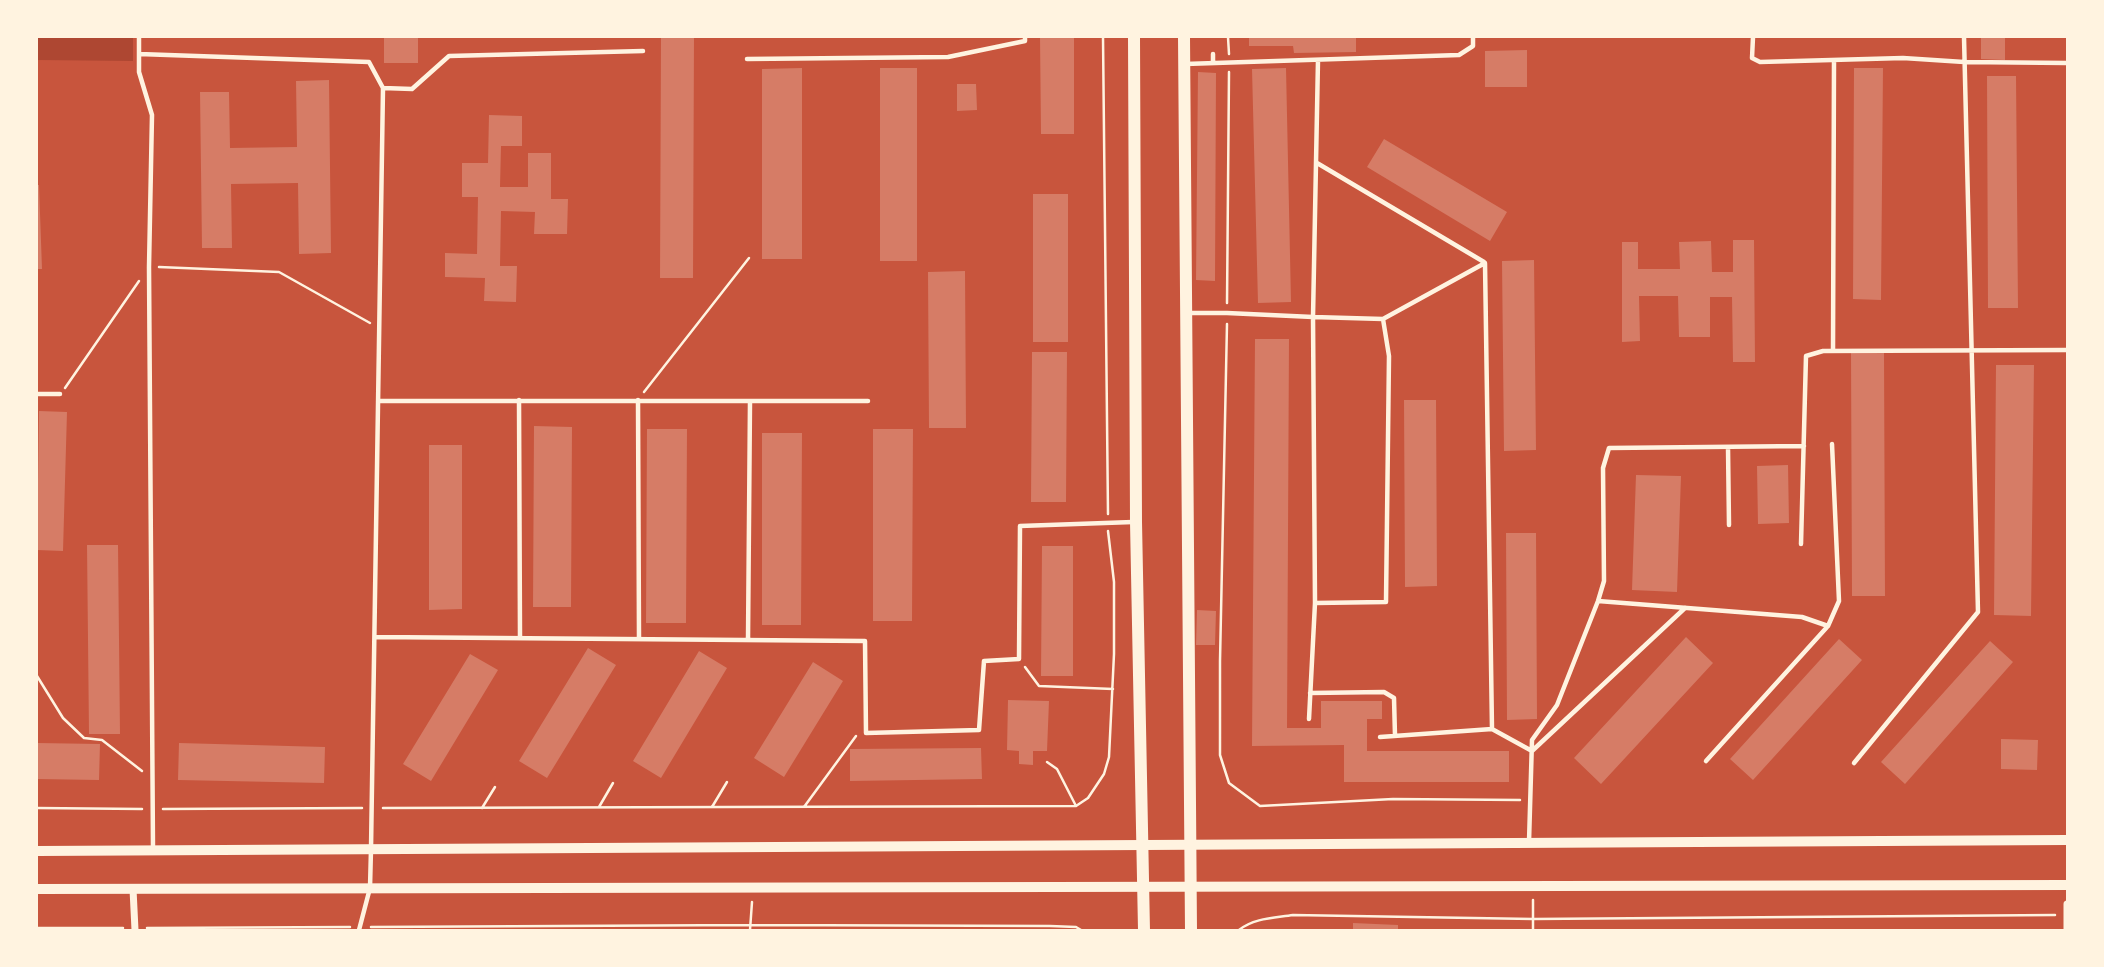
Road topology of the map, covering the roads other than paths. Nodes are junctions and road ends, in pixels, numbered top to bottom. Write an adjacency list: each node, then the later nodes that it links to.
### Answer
1 (139, 37): 9 (lane)
2 (1025, 37): 11 (lane)
3 (1134, 37): 37 (main road)
4 (1184, 37): 16 (main road)
5 (1473, 37): 12 (lane)
6 (1753, 37): 13 (lane)
7 (1964, 37): 14 (lane)
8 (643, 51): 18 (lane)
9 (139, 54): 18 (lane); 61 (lane)
10 (1213, 54): 15 (lane)
11 (747, 59)
12 (1318, 60): 15 (lane); 19 (lane)
13 (1834, 60): 14 (lane); 25 (lane)
14 (1964, 62): 17 (lane); 26 (lane)
15 (1213, 63): 16 (lane)
16 (1184, 64): 21 (main road)
17 (2067, 64)
18 (383, 88): 31 (lane)
19 (1317, 163): 20 (lane); 22 (lane)
20 (1485, 262): 23 (lane); 50 (lane)
21 (1186, 313): 22 (lane); 59 (main road)
22 (1313, 317): 23 (lane); 41 (lane)
23 (1383, 319): 41 (lane)
24 (2067, 350): 26 (lane)
25 (1833, 351): 26 (lane); 35 (lane)
26 (1971, 351): 55 (lane)
27 (37, 394): 28 (lane)
28 (60, 394)
29 (519, 400): 30 (lane); 31 (lane); 45 (lane)
30 (638, 400): 32 (lane); 46 (lane)
31 (378, 401): 44 (lane)
32 (750, 401): 33 (lane); 47 (lane)
33 (868, 401)
34 (1832, 444): 43 (lane)
35 (1804, 446): 36 (lane); 39 (lane)
36 (1728, 447): 38 (lane); 40 (lane)
37 (1136, 522): 47 (lane); 58 (main road)
38 (1729, 525)
39 (1801, 544)
40 (1598, 601): 42 (lane); 53 (lane)
41 (1315, 603): 48 (lane)
42 (1685, 608): 43 (lane); 53 (lane)
43 (1828, 626): 54 (lane)
44 (374, 637): 45 (lane); 60 (lane)
45 (520, 638): 46 (lane)
46 (639, 639): 47 (lane)
47 (748, 640)
48 (1310, 692): 49 (lane); 51 (lane)
49 (1309, 719)
50 (1492, 729): 51 (lane); 53 (lane)
51 (1395, 736): 52 (lane)
52 (1380, 737)
53 (1532, 751): 57 (lane)
54 (1706, 761)
55 (1854, 763)
56 (2067, 840): 57 (street)
57 (1529, 843): 59 (street)
58 (1143, 845): 59 (street); 60 (street); 64 (main road)
59 (1191, 845): 65 (main road)
60 (371, 849): 61 (street); 66 (lane)
61 (153, 850): 62 (street)
62 (37, 851)
63 (2067, 885): 65 (street)
64 (1143, 887): 65 (street); 66 (street); 73 (main road)
65 (1192, 887): 74 (main road)
66 (370, 888): 68 (street); 71 (lane)
67 (37, 889): 68 (street)
68 (134, 889): 72 (street)
69 (2067, 904): 70 (street)
70 (2067, 915): 75 (street)
71 (359, 928)
72 (135, 930)
73 (1144, 930)
74 (1191, 930)
75 (2067, 930)

